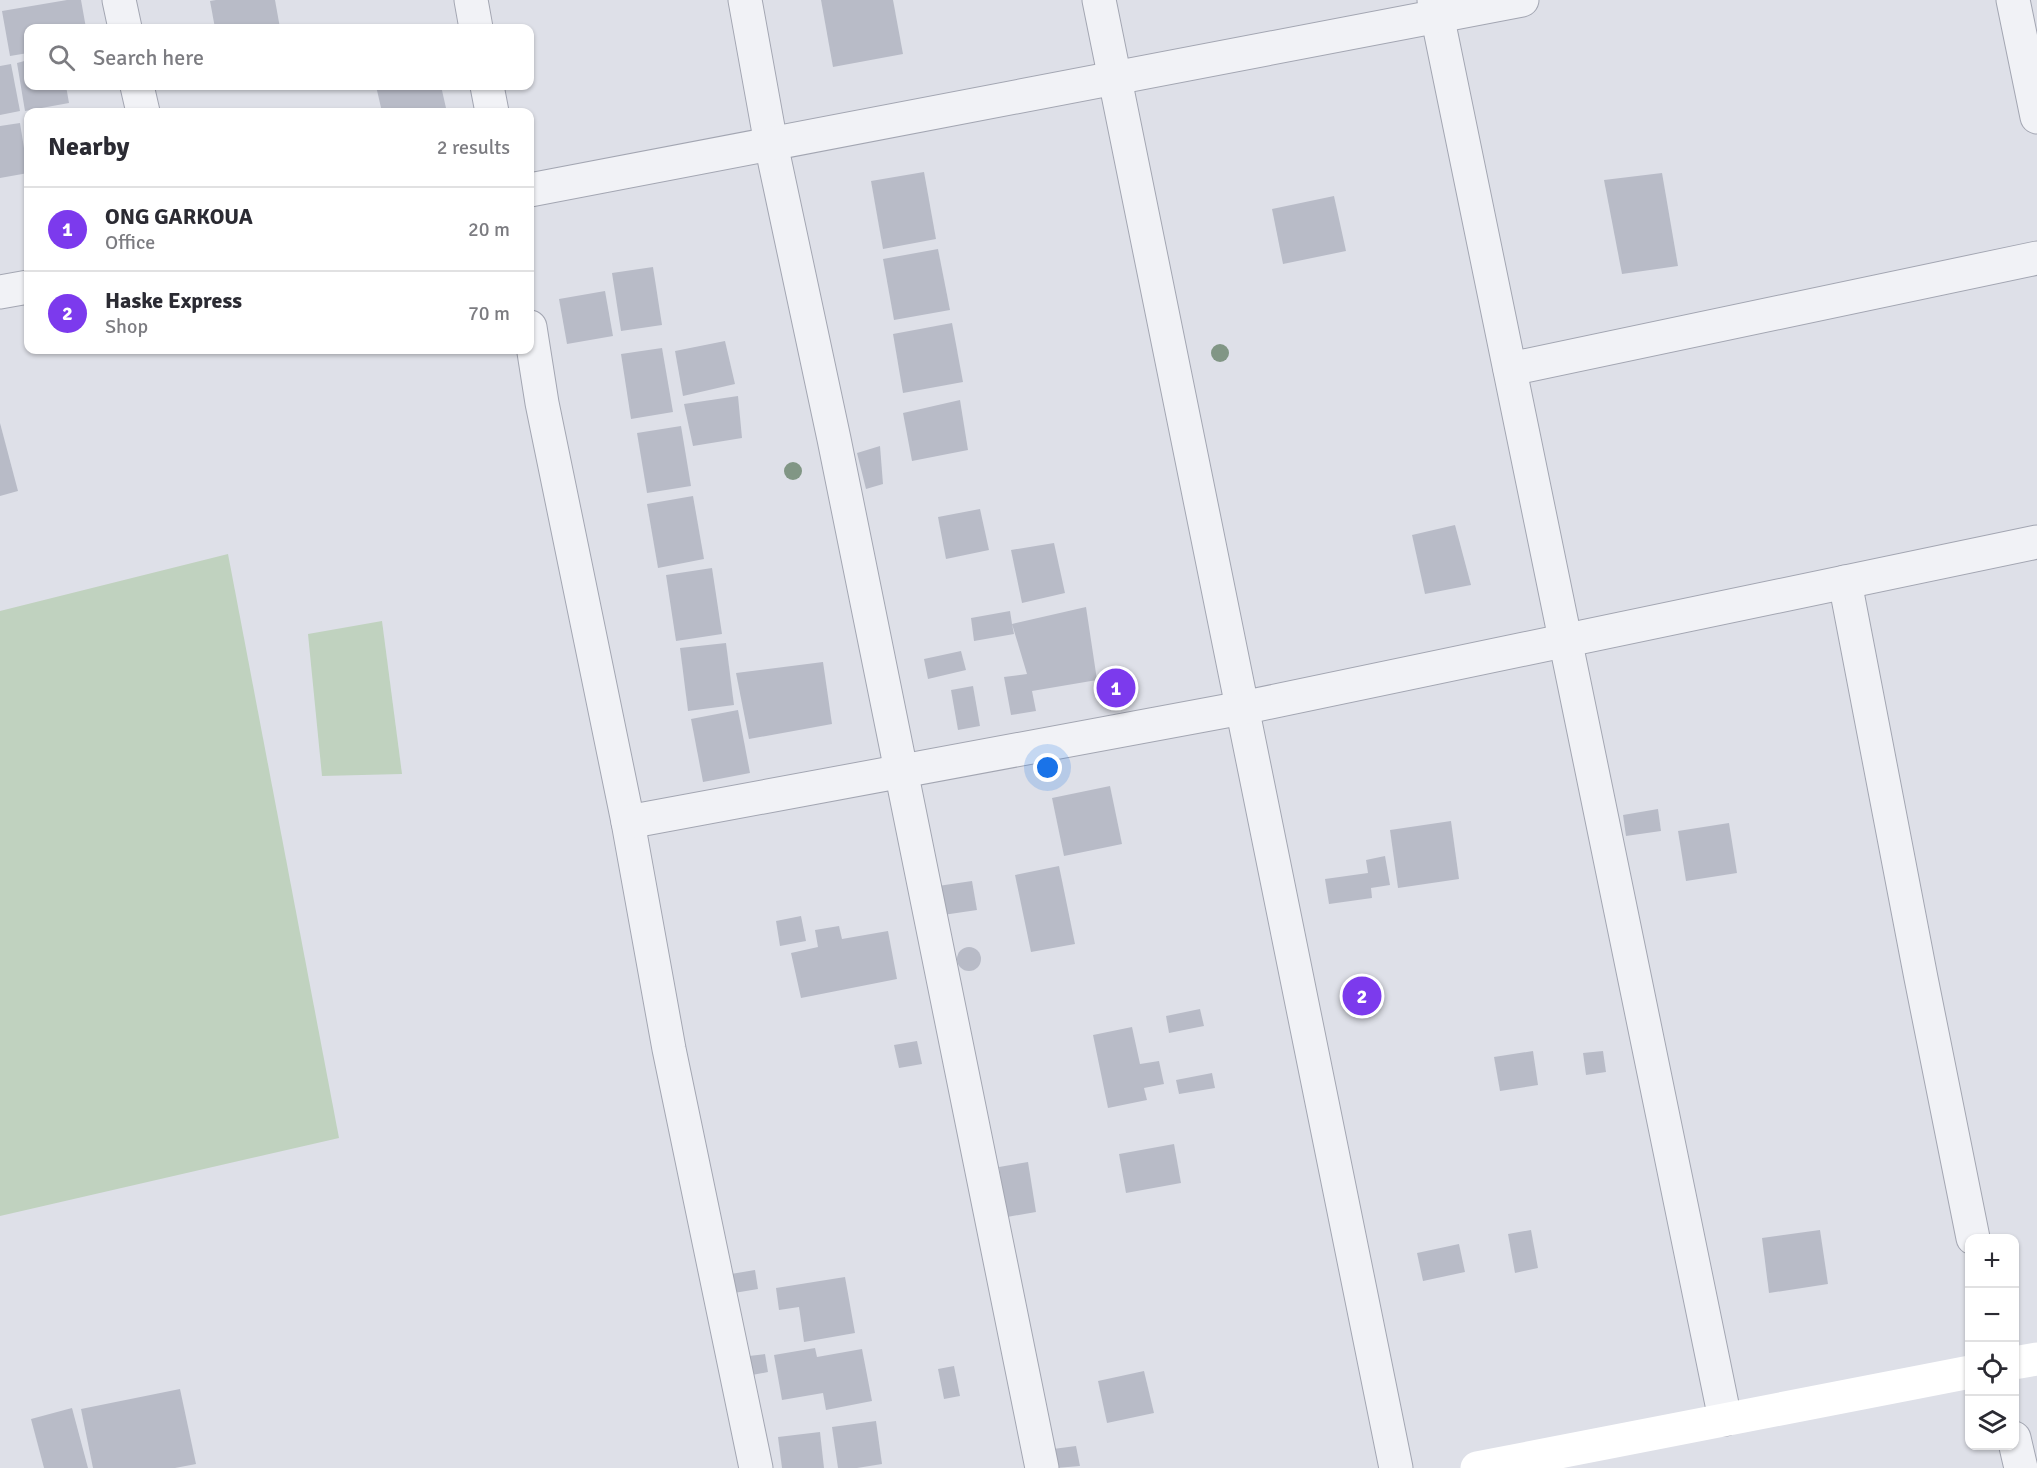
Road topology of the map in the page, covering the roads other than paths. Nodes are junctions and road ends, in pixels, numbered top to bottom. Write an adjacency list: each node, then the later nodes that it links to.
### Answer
1 (119, 0): 8 (street)
2 (471, 0): 9 (street)
3 (745, 0): 16 (street)
4 (1099, 0): 10 (street)
5 (1522, 0): 7 (street)
6 (2013, 0): 15 (street)
7 (1436, 8): 10 (street); 22 (street)
8 (124, 24)
9 (475, 24)
10 (1115, 78): 16 (street); 26 (street)
11 (138, 90): 13 (street)
12 (488, 90): 14 (street)
13 (142, 108)
14 (491, 108)
15 (2037, 117)
16 (771, 144): 17 (street); 27 (street)
17 (534, 189)
18 (2037, 258): 22 (street)
19 (24, 288): 20 (street)
20 (0, 292)
21 (534, 352): 28 (street)
22 (1510, 369): 25 (street)
23 (2037, 542): 24 (street)
24 (1845, 582): 25 (street); 29 (street)
25 (1565, 640): 26 (street); 33 (street)
26 (1242, 708): 27 (street); 37 (street)
27 (901, 771): 28 (street); 36 (street)
28 (628, 822): 35 (street)
29 (1972, 1234)
30 (2037, 1359): 31 (street)
31 (2019, 1362)
32 (1965, 1373): 33 (street)
33 (1725, 1419): 38 (street)
34 (2017, 1450): 39 (street)
35 (756, 1468)
36 (1042, 1468)
37 (1396, 1468)
38 (1477, 1468)
39 (2021, 1468)

